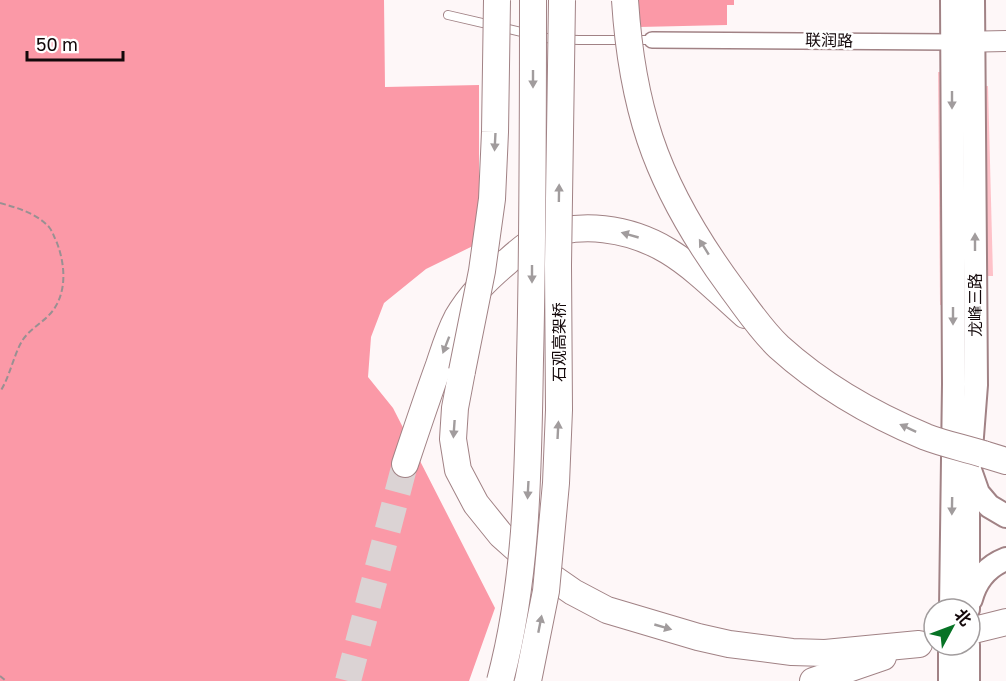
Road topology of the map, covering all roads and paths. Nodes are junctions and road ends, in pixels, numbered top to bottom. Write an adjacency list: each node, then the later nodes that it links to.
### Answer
1 (497, 0): 26 (highway, one-way to 26, bridge)
2 (533, 0): 32 (highway, 石观高架桥, one-way to 32, bridge)
3 (562, 0): 33 (highway, 石观高架桥, one-way to 3, bridge)
4 (625, 0): 12 (highway, one-way to 4, bridge)
5 (952, 0): 10 (main road, 龙峰三路)
6 (972, 0): 10 (main road, 龙峰三路)
7 (448, 15): 8 (lane)
8 (652, 40): 10 (street, 联润路)
9 (1006, 41): 10 (street, 联润路)
10 (963, 42): 14 (main road, 龙峰三路, one-way to 10); 18 (main road, 龙峰三路, one-way to 18)
11 (0, 203): 13 (path)
12 (761, 329): 14 (highway, one-way to 12, bridge); 15 (highway, one-way to 15, bridge)
13 (0, 392)
14 (991, 461): 16 (main road); 18 (main road, 龙峰三路)
15 (405, 464)
16 (1006, 516)
17 (1006, 524): 18 (main road)
18 (963, 539): 19 (main road); 21 (main road, 龙峰三路); 22 (main road, 龙峰三路)
19 (1006, 550)
20 (1006, 559): 23 (main road)
21 (953, 597)
22 (968, 597)
23 (972, 597)
24 (1006, 622): 25 (highway)
25 (982, 628)
26 (922, 642)
27 (922, 643): 34 (highway)
28 (950, 657): 35 (main road)
29 (968, 657): 36 (main road)
30 (0, 676): 31 (path)
31 (6, 681)
32 (500, 681)
33 (528, 681)
34 (813, 681)
35 (950, 681)
36 (968, 681)

